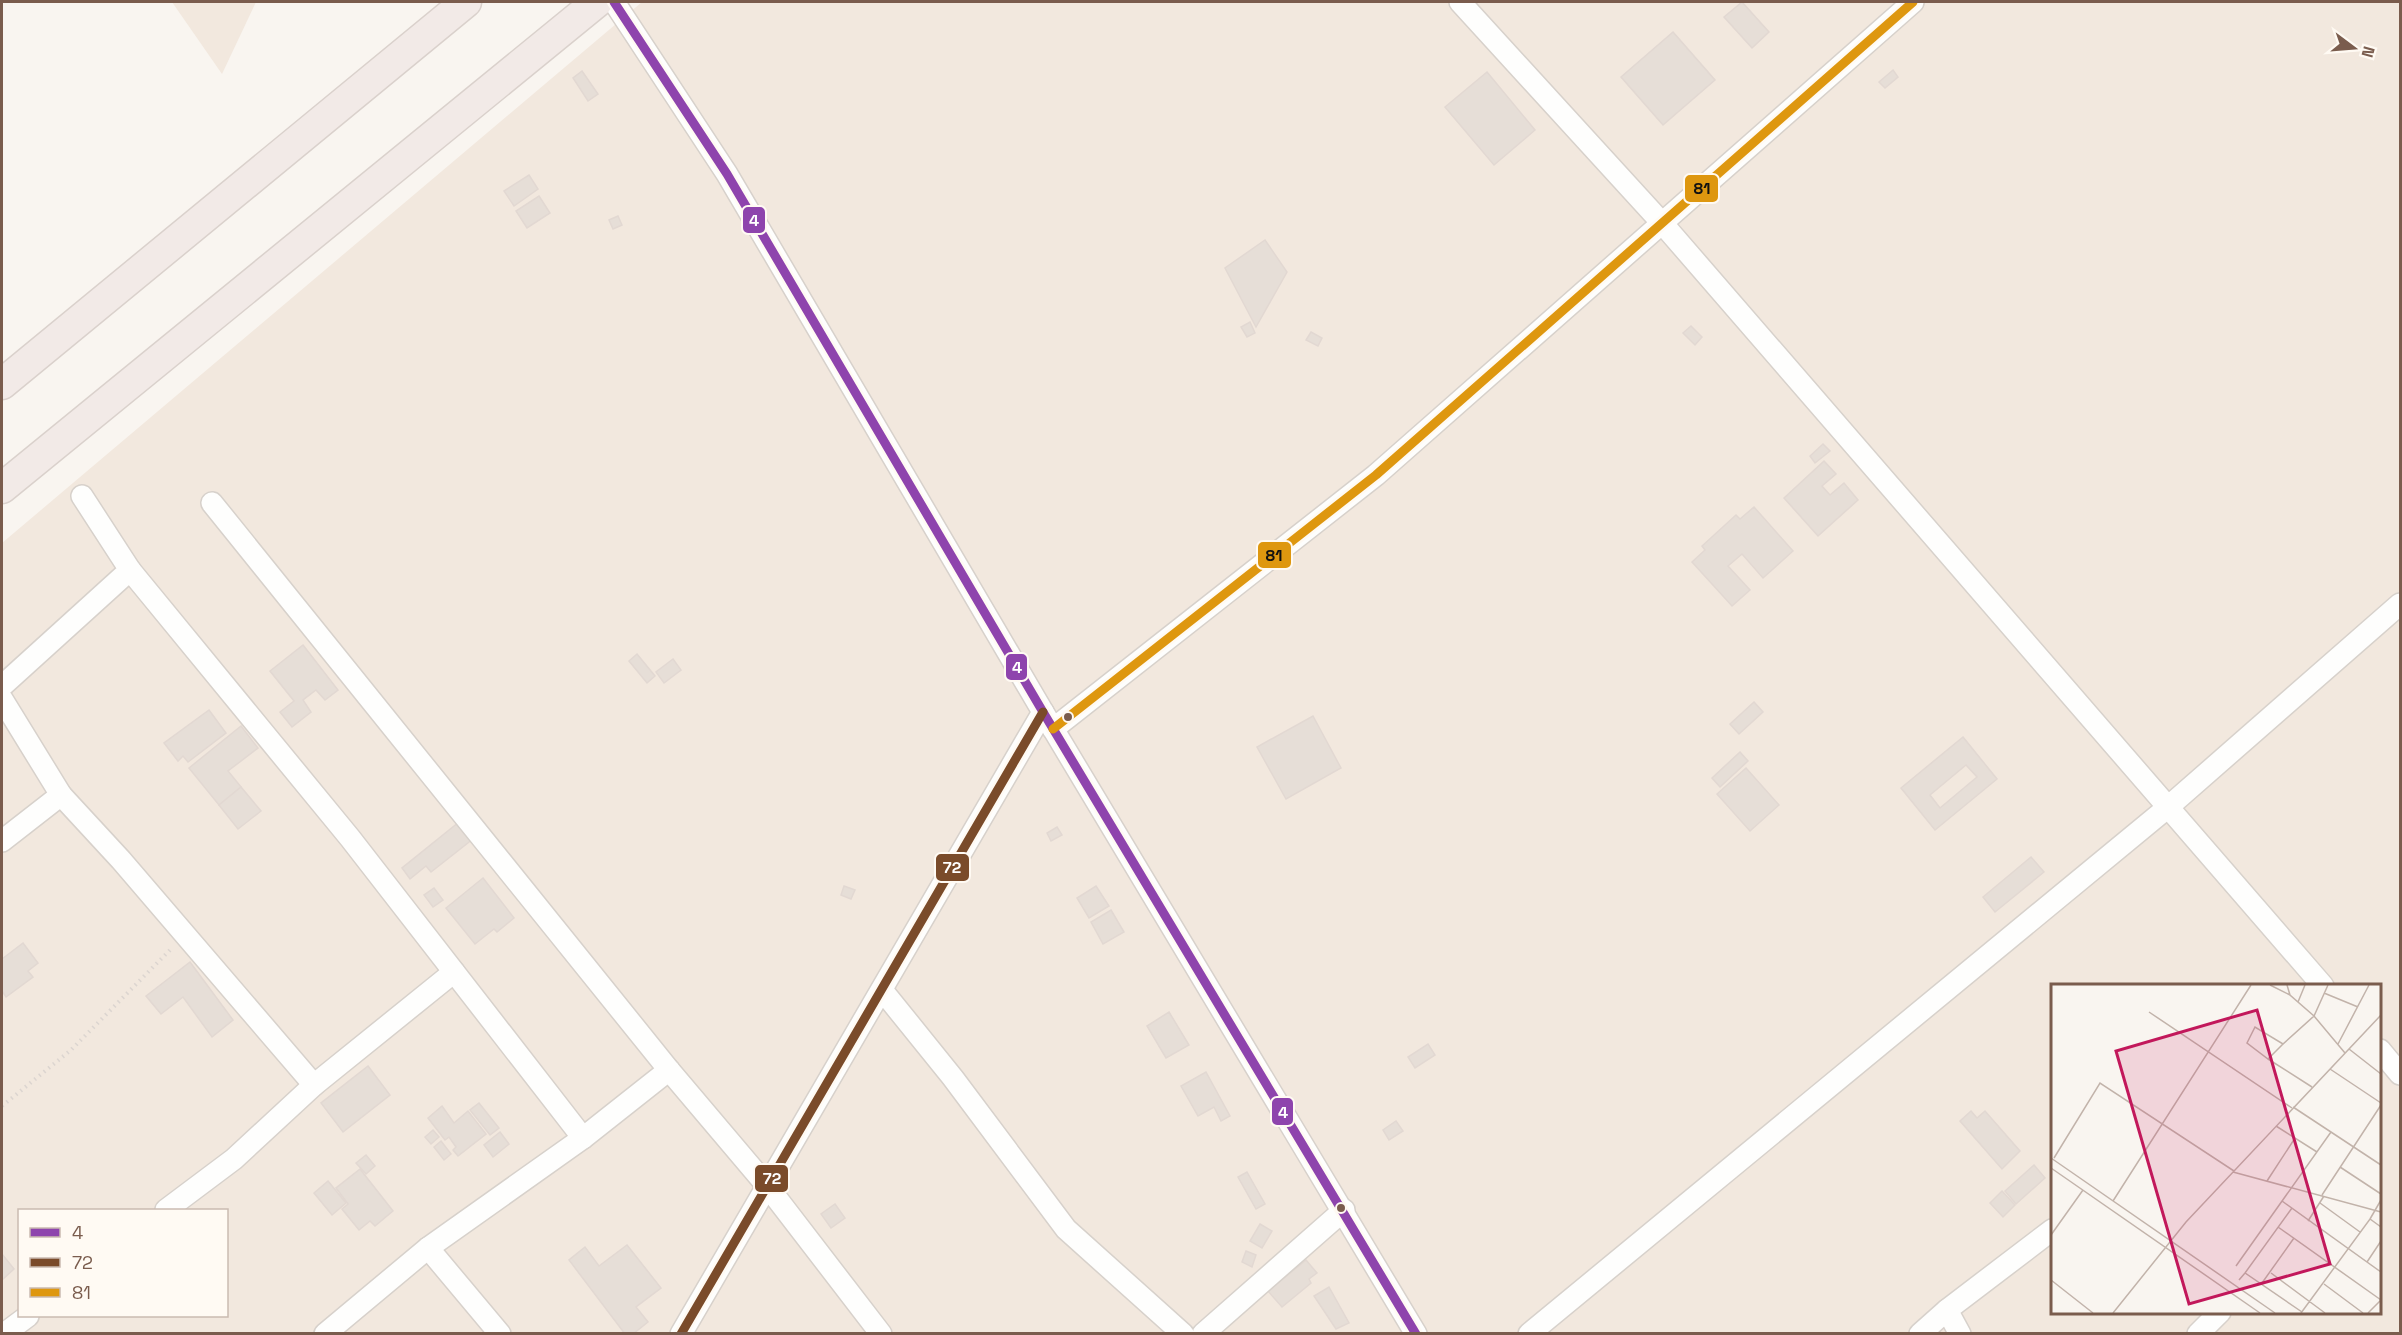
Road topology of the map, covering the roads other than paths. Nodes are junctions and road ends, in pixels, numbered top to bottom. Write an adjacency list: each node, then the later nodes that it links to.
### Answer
1 (466, 2): 7 (highway)
2 (597, 2): 8 (highway)
3 (614, 2): 15 (street)
4 (1460, 2): 6 (street)
5 (1913, 2): 6 (street)
6 (1662, 224): 15 (street); 17 (street)
7 (2, 384)
8 (2, 488)
9 (82, 496): 11 (street)
10 (212, 503): 23 (street)
11 (130, 570): 13 (street); 19 (street)
12 (2400, 604): 17 (street)
13 (2, 686)
14 (2, 699): 16 (street)
15 (1048, 721): 21 (street); 29 (street)
16 (61, 795): 18 (street); 25 (street)
17 (2167, 808): 20 (street); 43 (street)
18 (2, 841)
19 (454, 972): 25 (street); 26 (street)
20 (2321, 984)
21 (882, 990): 27 (street); 40 (street)
22 (2381, 1052): 24 (street)
23 (669, 1070): 26 (street); 27 (street)
24 (2400, 1074)
25 (314, 1086): 28 (street)
26 (583, 1138): 31 (street)
27 (768, 1187): 38 (street); 39 (street)
28 (167, 1209)
29 (1344, 1210): 41 (street); 42 (street)
30 (2051, 1231): 32 (street)
31 (428, 1248): 36 (street); 37 (street)
32 (1947, 1310): 44 (street); 45 (street)
33 (2218, 1314): 46 (street)
34 (27, 1317): 35 (street)
35 (4, 1334)
36 (325, 1334)
37 (500, 1334)
38 (681, 1334)
39 (881, 1334)
40 (1183, 1334)
41 (1203, 1334)
42 (1416, 1334)
43 (1529, 1334)
44 (1920, 1334)
45 (1960, 1334)
46 (2198, 1334)

